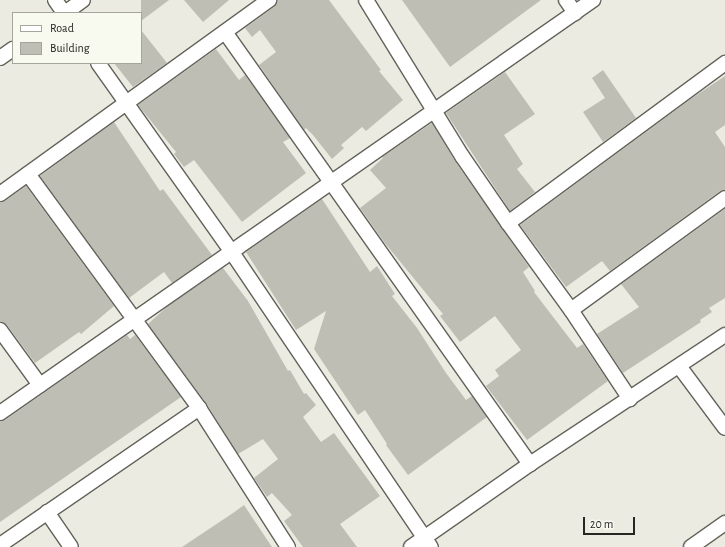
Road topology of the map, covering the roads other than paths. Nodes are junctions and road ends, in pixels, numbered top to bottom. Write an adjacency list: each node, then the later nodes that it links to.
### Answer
1 (55, 0): 7 (street)
2 (83, 0): 8 (street)
3 (270, 0): 10 (street)
4 (366, 0): 16 (street)
5 (566, 0): 9 (street)
6 (593, 0): 9 (street)
7 (63, 12)
8 (65, 12)
9 (574, 13): 16 (street)
10 (225, 32): 15 (street); 18 (street)
11 (12, 50): 12 (street)
12 (0, 58)
13 (725, 63): 21 (street)
14 (99, 64): 15 (street)
15 (126, 105): 17 (street); 22 (street)
16 (435, 110): 18 (street); 21 (street)
17 (28, 174): 19 (street); 24 (street)
18 (331, 182): 22 (street); 33 (street)
19 (0, 194)
20 (725, 198): 23 (street)
21 (508, 223): 23 (street)
22 (232, 251): 24 (street); 36 (street)
23 (571, 310): 29 (street)
24 (135, 319): 28 (street); 30 (street)
25 (0, 330): 28 (street)
26 (725, 335): 27 (street)
27 (679, 366): 29 (street); 32 (street)
28 (40, 385): 31 (street)
29 (630, 400): 33 (street)
30 (199, 408): 34 (street); 39 (street)
31 (0, 413)
32 (725, 428)
33 (530, 464): 36 (street)
34 (47, 512): 37 (street); 38 (street)
35 (723, 529): 41 (street)
36 (427, 542): 40 (street)
37 (0, 545)
38 (71, 547)
39 (288, 547)
40 (411, 547)
41 (692, 547)

